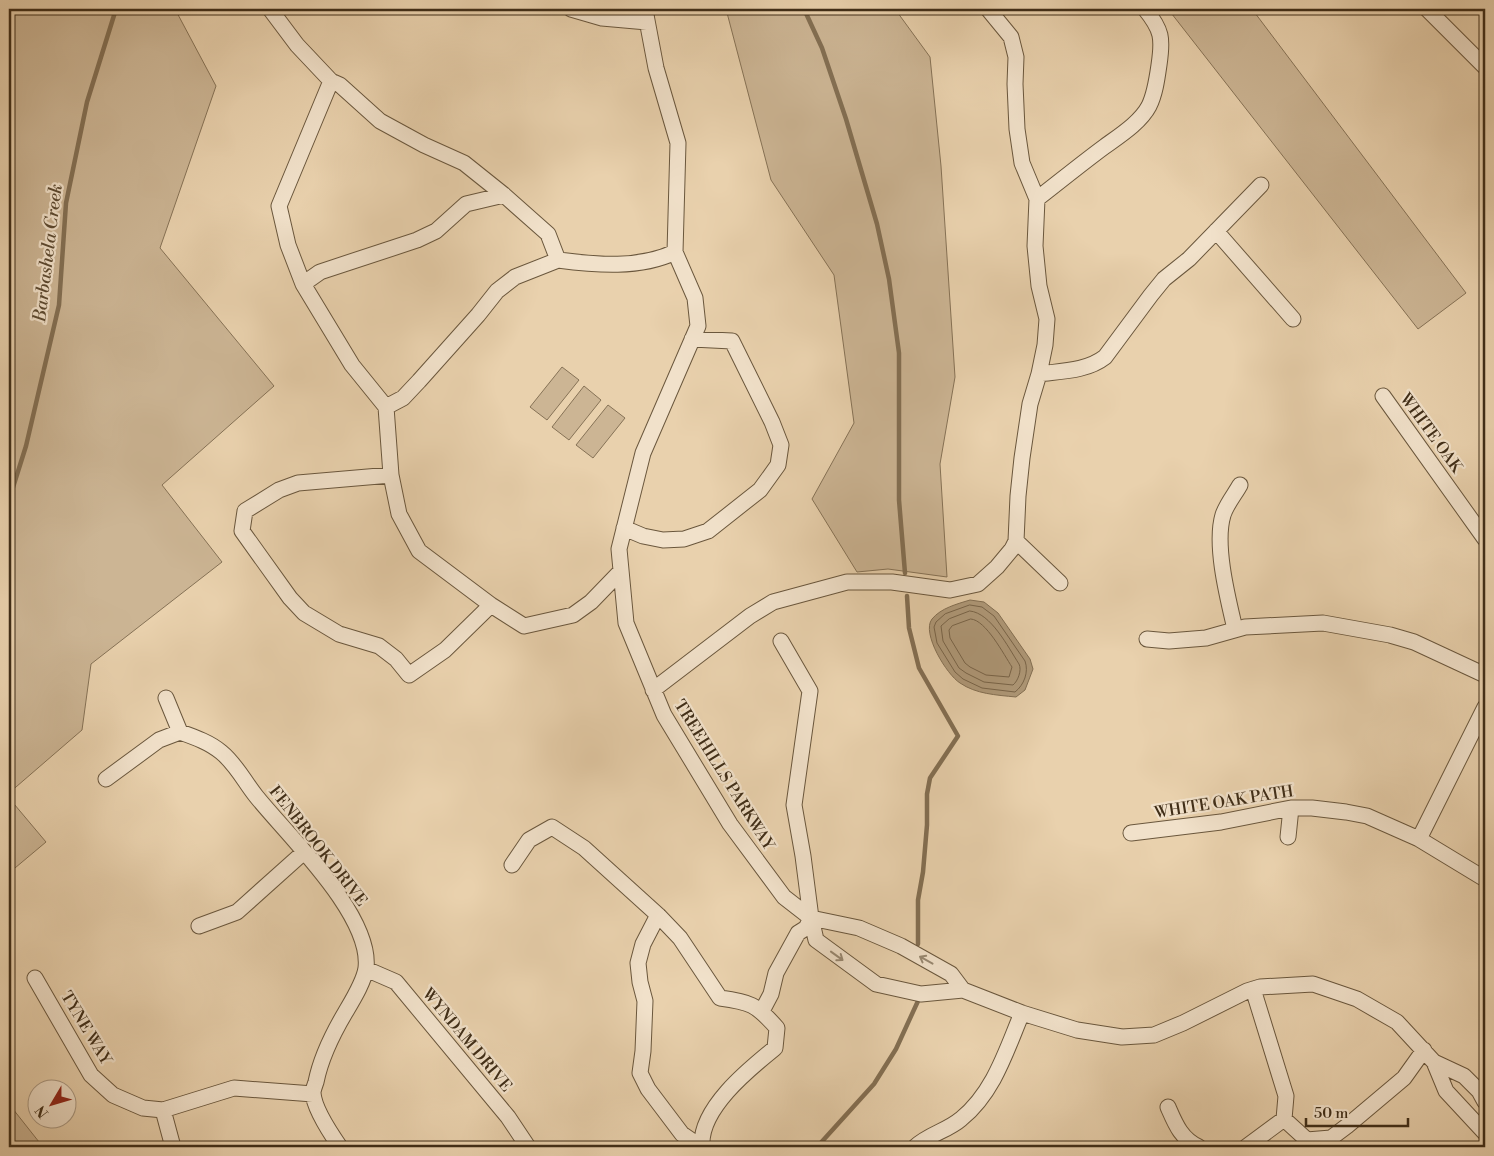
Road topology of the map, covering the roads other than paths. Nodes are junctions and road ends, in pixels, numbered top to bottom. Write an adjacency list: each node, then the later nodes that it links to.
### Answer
1 (270, 9): 8 (street)
2 (571, 9): 6 (street)
3 (988, 9): 11 (street)
4 (1144, 9): 11 (street)
5 (1427, 9): 7 (street)
6 (647, 16): 13 (street, TREEHILLS PARKWAY)
7 (1485, 67)
8 (331, 81): 10 (street); 15 (street)
9 (1262, 185): 12 (street)
10 (504, 195): 14 (street); 15 (street)
11 (1036, 199): 18 (street)
12 (1216, 231): 16 (street); 18 (street)
13 (675, 252): 14 (street); 17 (street, TREEHILLS PARKWAY)
14 (558, 260): 20 (street)
15 (303, 284): 20 (street)
16 (1294, 318)
17 (692, 339): 23 (street, TREEHILLS PARKWAY); 23 (street)
18 (1039, 374): 25 (street)
19 (1383, 396): 24 (street, WHITE OAK)
20 (386, 407): 21 (street)
21 (391, 475): 28 (street); 28 (street)
22 (1240, 485): 29 (street)
23 (624, 528): 26 (street, TREEHILLS PARKWAY)
24 (1485, 538)
25 (1016, 541): 27 (street); 33 (street, TREEHILLS PARKWAY)
26 (621, 571): 28 (street); 33 (street, TREEHILLS PARKWAY)
27 (1060, 583)
28 (491, 605)
29 (1235, 630): 30 (street); 32 (street)
30 (1147, 639)
31 (781, 641): 46 (street, TREEHILLS PARKWAY)
32 (1485, 675)
33 (653, 690): 46 (street, TREEHILLS PARKWAY)
34 (166, 698): 36 (street)
35 (1485, 707): 41 (street)
36 (180, 732): 37 (street); 42 (street, FENBROOK DRIVE)
37 (106, 779)
38 (1291, 808): 39 (street, WHITE OAK PATH); 40 (street); 41 (street, WHITE OAK PATH)
39 (1132, 833)
40 (1288, 837)
41 (1419, 839): 44 (street, WHITE OAK PATH)
42 (304, 852): 47 (street); 48 (street, FENBROOK DRIVE)
43 (512, 866): 45 (street)
44 (1485, 878)
45 (658, 915): 52 (street); 66 (street)
46 (811, 918): 51 (street, TREEHILLS PARKWAY, one-way to 46); 51 (street, TREEHILLS PARKWAY, one-way to 51); 52 (street)
47 (199, 926)
48 (366, 969): 56 (street, FENBROOK DRIVE); 65 (street, WYNDAM DRIVE)
49 (35, 978): 60 (street, TYNE WAY)
50 (1252, 989): 53 (street, TREEHILLS PARKWAY); 54 (street, TREEHILLS PARKWAY); 61 (street)
51 (964, 990): 53 (street, TREEHILLS PARKWAY)
52 (762, 1011): 66 (street)
53 (1022, 1012): 67 (street)
54 (1424, 1050): 55 (street, TREEHILLS PARKWAY); 61 (street)
55 (1434, 1062): 57 (street, TREEHILLS PARKWAY); 59 (street, TREEHILLS PARKWAY)
56 (313, 1094): 60 (street, TYNE WAY); 64 (street)
57 (1482, 1097): 59 (street)
58 (1168, 1107): 68 (street)
59 (1459, 1107): 62 (street, TREEHILLS PARKWAY)
60 (164, 1110): 63 (street)
61 (1284, 1119): 69 (street)
62 (1485, 1133)
63 (172, 1147)
64 (340, 1147)
65 (528, 1147)
66 (702, 1147)
67 (915, 1147)
68 (1199, 1147)
69 (1246, 1147)

